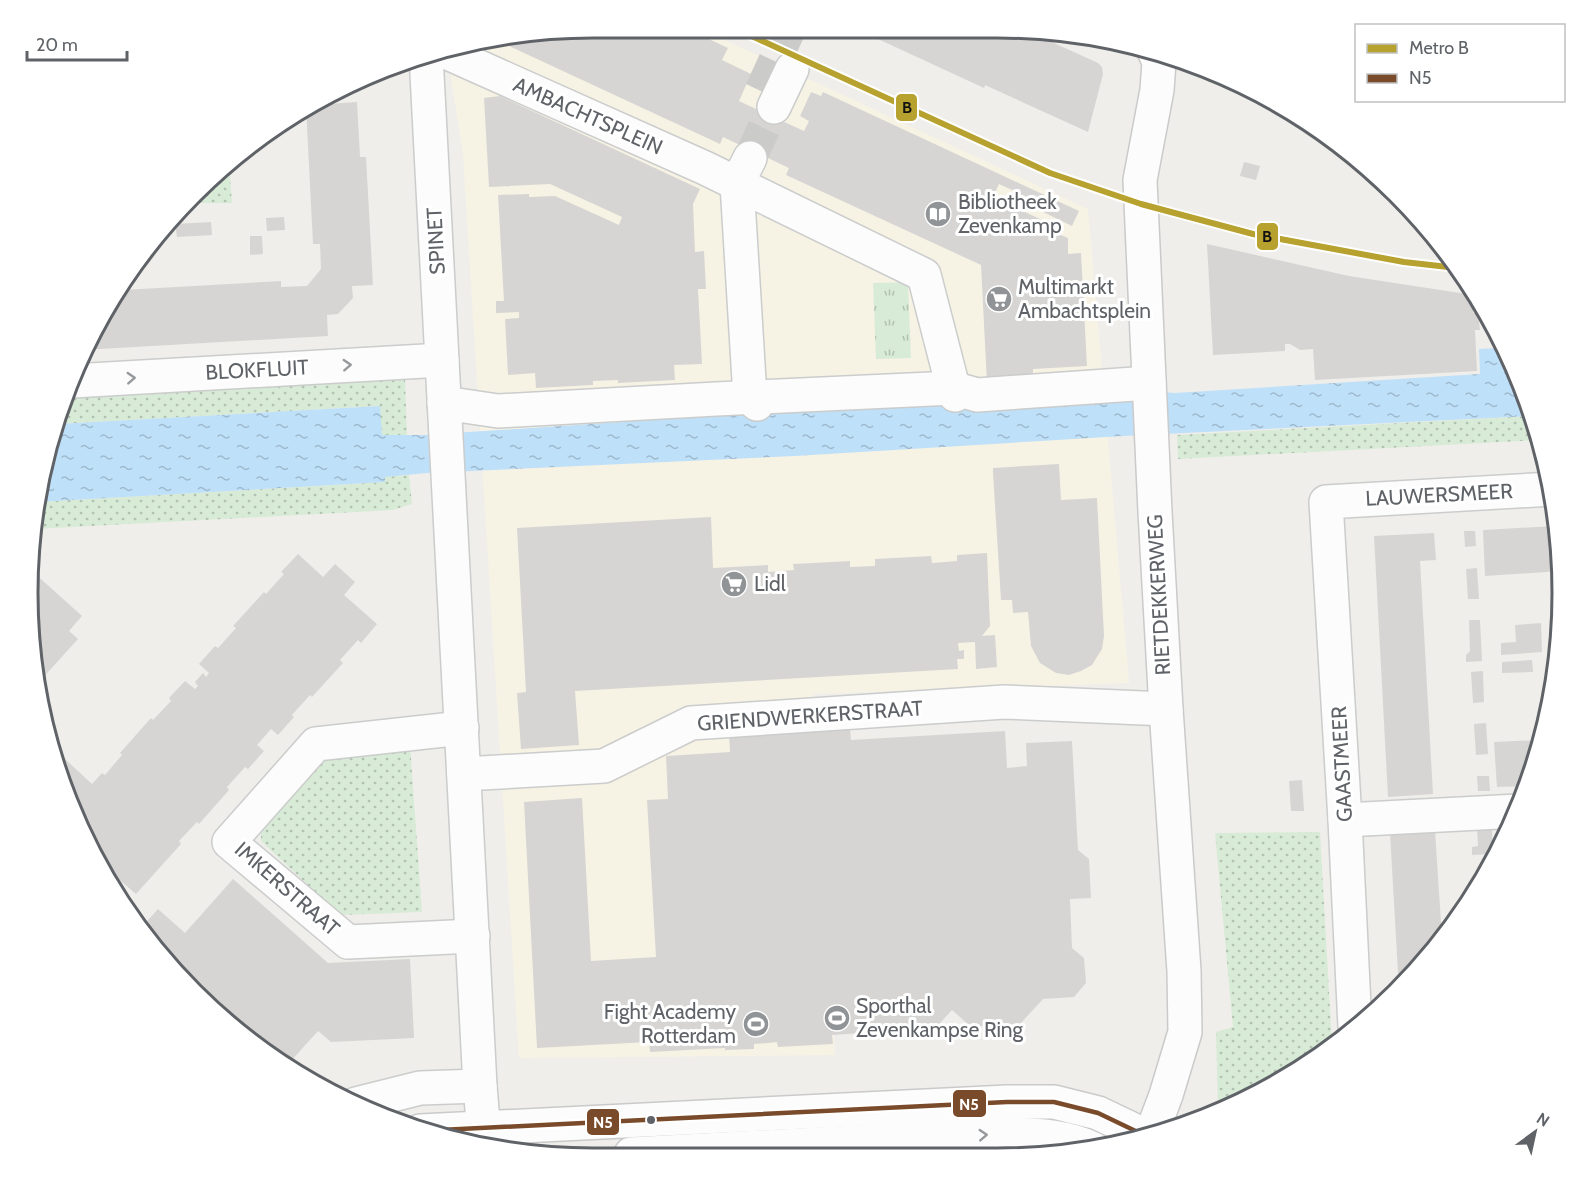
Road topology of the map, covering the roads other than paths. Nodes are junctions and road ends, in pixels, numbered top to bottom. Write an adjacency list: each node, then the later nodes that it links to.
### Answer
1 (454, 55): 6 (street, AMBACHTSPLEIN)
2 (1159, 62): 9 (street, RIETDEKKERWEG)
3 (426, 63): 7 (street, SPINET)
4 (792, 69): 5 (street)
5 (774, 107)
6 (734, 169): 10 (street, AMBACHTSPLEIN); 11 (street)
7 (442, 360): 8 (street, BLOKFLUIT, one-way to 7); 12 (street, SPINET)
8 (80, 381)
9 (1149, 383): 10 (street); 15 (street, RIETDEKKERWEG)
10 (962, 393): 11 (street)
11 (753, 401): 12 (street)
12 (446, 415): 16 (street, SPINET)
13 (1542, 490): 14 (street, LAUWERSMEER)
14 (1326, 502): 19 (street, GAASTMEER)
15 (1166, 709): 17 (street, GRIENDWERKERSTRAAT); 24 (street, RIETDEKKERWEG)
16 (462, 728): 17 (street); 20 (street, IMKERSTRAAT)
17 (464, 774): 20 (street)
18 (1506, 812): 19 (street)
19 (1345, 820): 21 (street, GAASTMEER)
20 (473, 936): 22 (street)
21 (1355, 1017)
22 (480, 1086): 23 (street); 26 (street)
23 (369, 1101)
24 (1155, 1125)
25 (1136, 1131): 26 (street)
26 (484, 1136)
27 (1080, 1142): 28 (street, one-way to 27)
28 (743, 1148)

